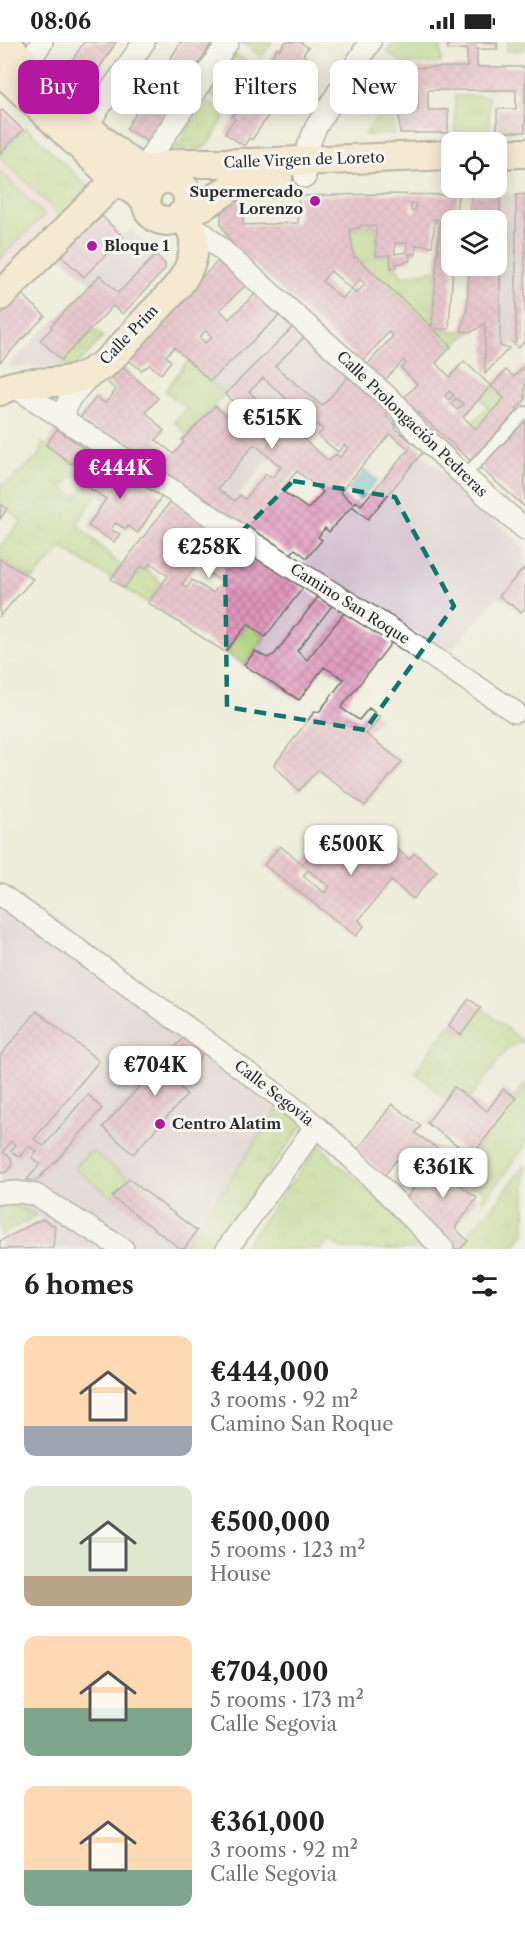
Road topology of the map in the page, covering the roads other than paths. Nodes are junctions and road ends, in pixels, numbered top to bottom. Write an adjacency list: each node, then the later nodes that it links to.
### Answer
1 (4, 42): 5 (main road)
2 (144, 42): 6 (street)
3 (228, 42): 14 (street)
4 (370, 42): 10 (street)
5 (22, 58): 6 (main road); 14 (main road)
6 (87, 125): 14 (main road)
7 (525, 153): 8 (main road)
8 (507, 154)
9 (441, 156): 10 (main road, Calle Virgen de Loreto)
10 (305, 169): 11 (main road, Calle Virgen de Loreto); 14 (main road, Calle Virgen de Loreto); 15 (main road, Calle Virgen de Loreto)
11 (441, 171)
12 (507, 171): 13 (main road)
13 (525, 171)
14 (150, 179): 15 (main road); 15 (main road); 16 (main road)
15 (193, 234): 17 (main road, Calle Prim); 21 (street, Calle Prolongación Pedreras)
16 (0, 296)
17 (95, 369): 18 (main road, Calle Prim); 20 (street)
18 (6, 388): 20 (street, Camino San Roque)
19 (525, 412): 21 (lane)
20 (63, 418): 23 (street, Camino San Roque)
21 (464, 476): 22 (street, Calle Prolongación Pedreras)
22 (525, 530)
23 (515, 712)
24 (0, 894): 25 (street, Calle Segovia)
25 (316, 1126): 28 (street); 29 (street, Calle Segovia)
26 (0, 1193): 27 (street)
27 (123, 1249)
28 (227, 1249)
29 (443, 1249)

